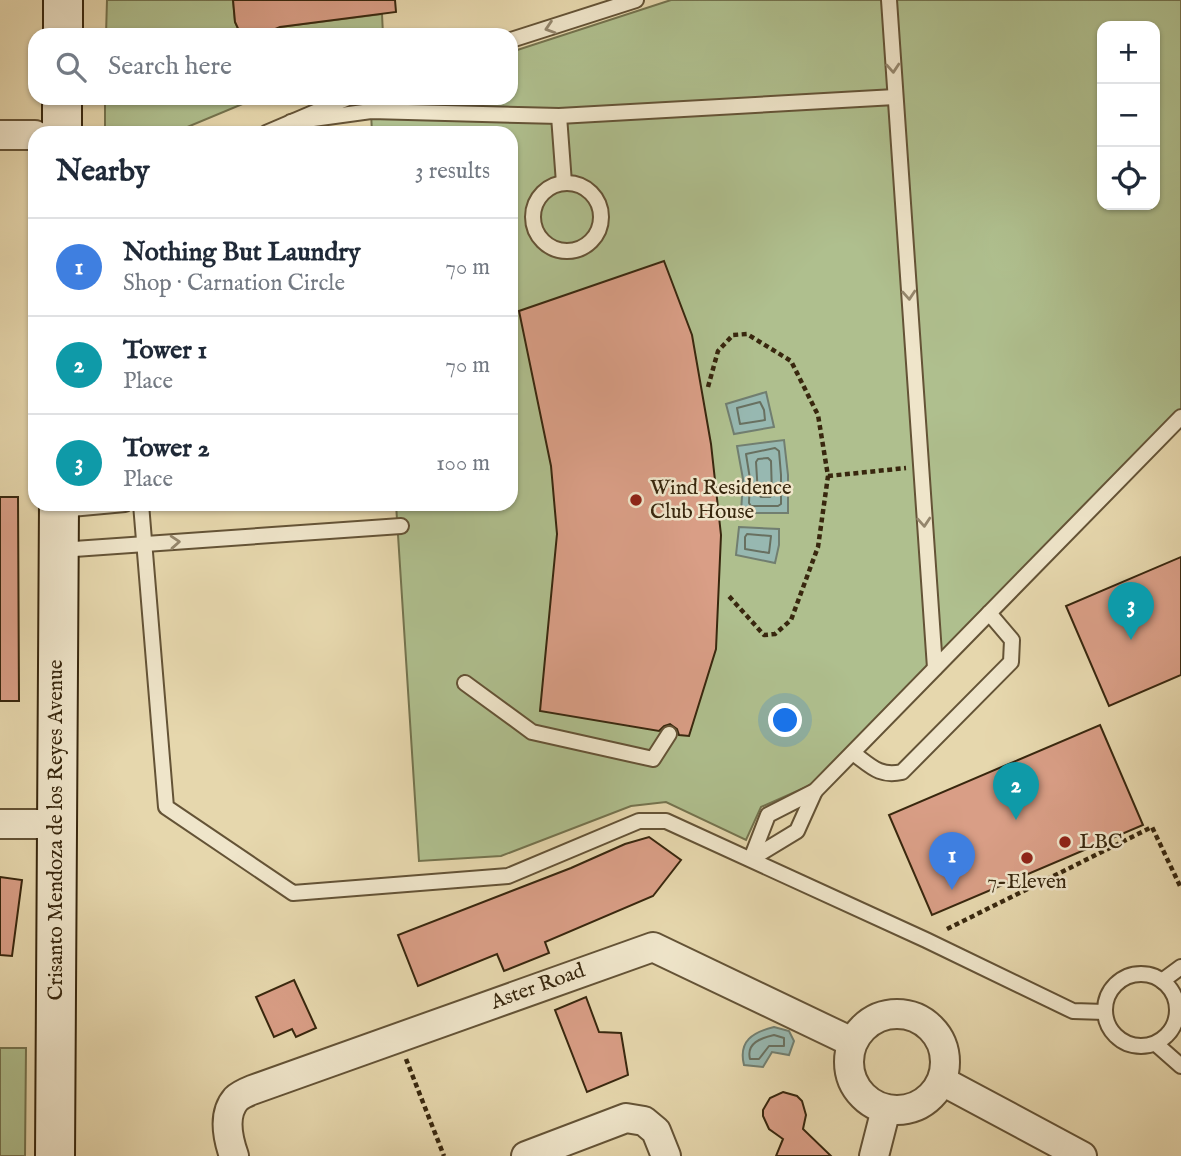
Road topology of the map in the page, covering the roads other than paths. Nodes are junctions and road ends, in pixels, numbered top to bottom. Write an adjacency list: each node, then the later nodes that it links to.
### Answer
1 (63, 0): 4 (main road)
2 (636, 0): 5 (lane, one-way to 5)
3 (889, 0): 6 (lane, one-way to 6)
4 (63, 28)
5 (518, 38)
6 (895, 97): 9 (lane); 23 (lane, one-way to 23)
7 (62, 105): 11 (main road)
8 (331, 105): 10 (lane)
9 (559, 116): 10 (lane); 15 (lane)
10 (291, 122): 12 (lane)
11 (62, 126)
12 (282, 126)
13 (0, 135): 14 (street)
14 (28, 135)
15 (564, 183): 15 (lane)
16 (1181, 416): 22 (lane)
17 (59, 511): 21 (main road, Crisanto Mendoza de los Reyes Avenue)
18 (142, 511): 20 (lane)
19 (401, 526): 20 (lane, one-way to 19)
20 (145, 544): 21 (lane); 30 (lane)
21 (58, 550): 29 (main road, Crisanto Mendoza de los Reyes Avenue)
22 (989, 613): 23 (lane); 26 (lane)
23 (935, 668): 26 (lane)
24 (465, 683): 25 (lane)
25 (669, 734)
26 (853, 752): 27 (lane)
27 (816, 791): 30 (lane); 30 (lane)
28 (0, 824): 29 (street)
29 (56, 824): 39 (main road, Crisanto Mendoza de los Reyes Avenue)
30 (751, 859): 33 (lane)
31 (1181, 967): 32 (lane)
32 (1162, 981): 33 (lane); 35 (lane)
33 (1105, 1012): 35 (lane)
34 (852, 1042): 37 (street); 38 (street); 40 (street, Aster Road)
35 (1156, 1044): 36 (lane)
36 (1181, 1066)
37 (942, 1081): 38 (street); 44 (street)
38 (886, 1110): 43 (street)
39 (55, 1156)
40 (234, 1156)
41 (526, 1156): 42 (street)
42 (666, 1156)
43 (874, 1156)
44 (1082, 1156)

